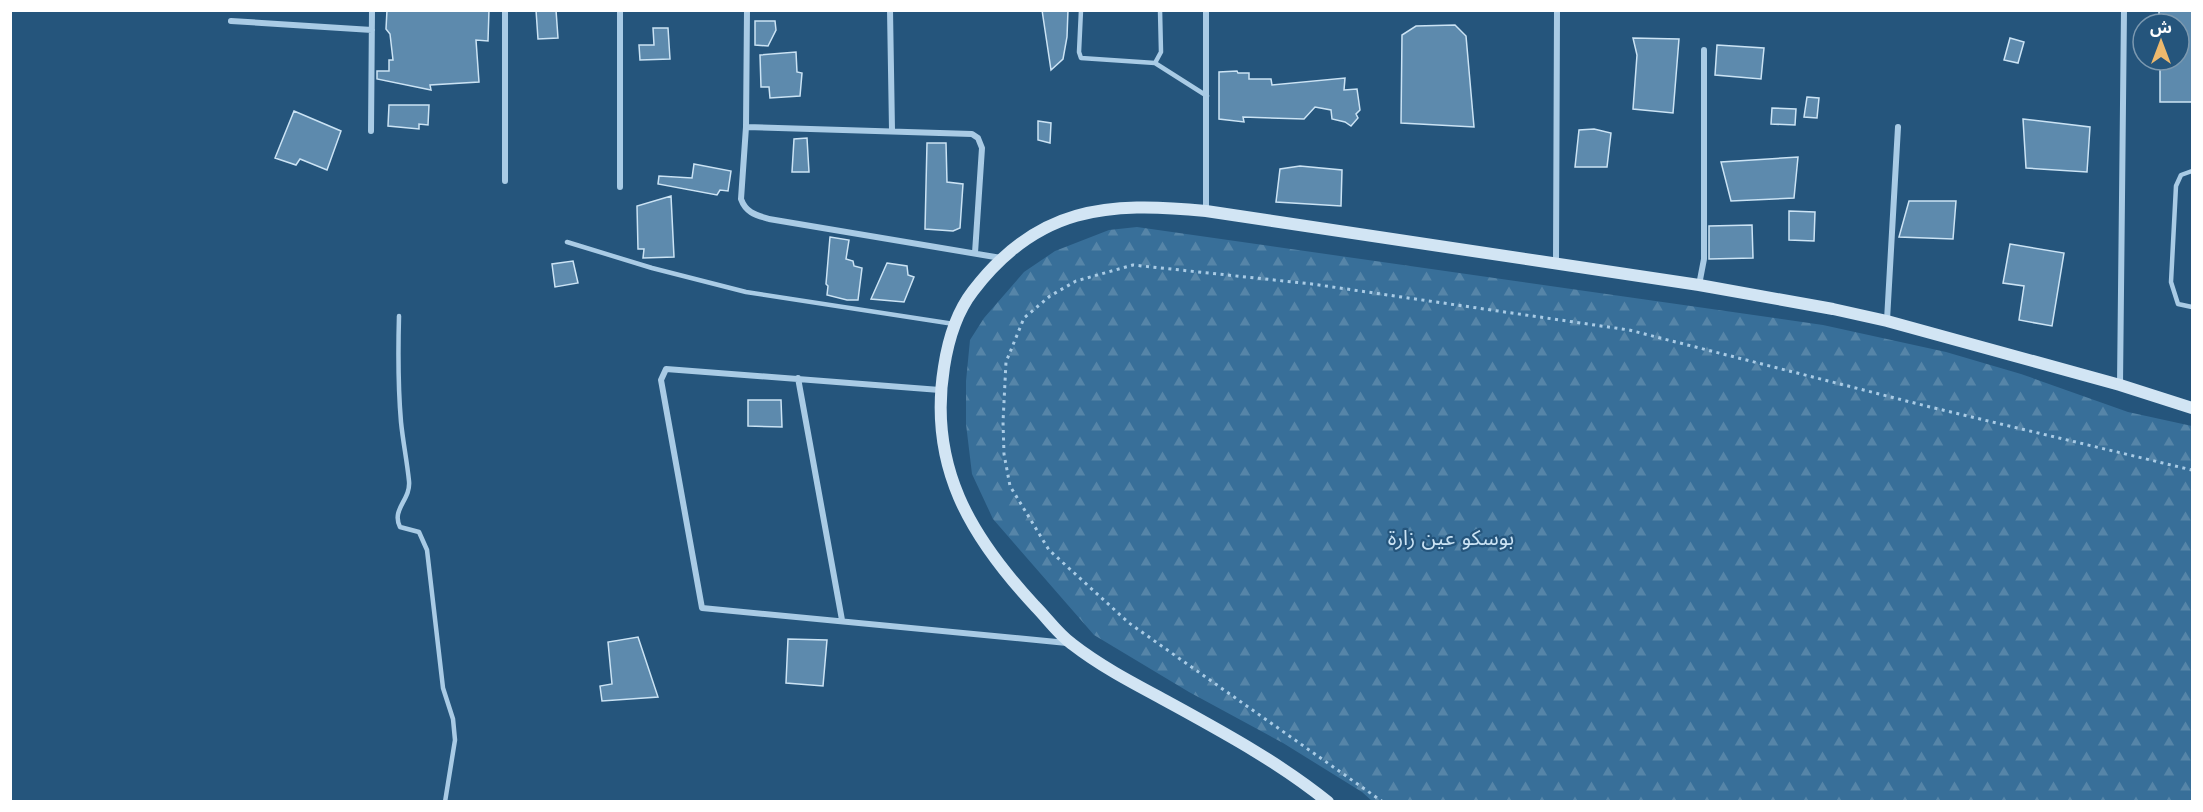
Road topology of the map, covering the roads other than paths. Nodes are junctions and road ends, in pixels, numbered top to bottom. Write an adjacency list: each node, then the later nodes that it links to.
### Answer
1 (372, 10): 12 (street)
2 (505, 10): 21 (street)
3 (620, 10): 22 (street)
4 (747, 10): 16 (street)
5 (890, 10): 18 (street)
6 (1081, 10): 14 (lane)
7 (1160, 10): 14 (lane)
8 (1206, 10): 15 (street)
9 (1557, 10): 27 (street)
10 (2124, 10): 34 (street)
11 (231, 21): 12 (street)
12 (372, 30): 19 (street)
13 (1704, 50): 28 (street)
14 (1155, 63): 15 (lane)
15 (1207, 96): 23 (street)
16 (746, 127): 18 (street); 25 (street)
17 (1898, 127): 31 (street)
18 (892, 130): 25 (street)
19 (371, 131)
20 (2193, 171): 29 (lane)
21 (505, 181)
22 (620, 187)
23 (1206, 211): 26 (main road); 27 (main road)
24 (567, 242): 32 (lane)
25 (975, 253): 26 (street)
26 (1003, 258): 32 (main road)
27 (1556, 264): 28 (main road)
28 (1699, 285): 31 (main road)
29 (2193, 307)
30 (399, 316): 39 (lane)
31 (1887, 321): 34 (main road)
32 (955, 324): 35 (main road)
33 (798, 378): 35 (street); 37 (street); 37 (street)
34 (2120, 385): 36 (main road)
35 (940, 390): 38 (main road)
36 (2193, 408)
37 (842, 620): 38 (street)
38 (1070, 643): 40 (main road)
39 (445, 801)
40 (1328, 801)

